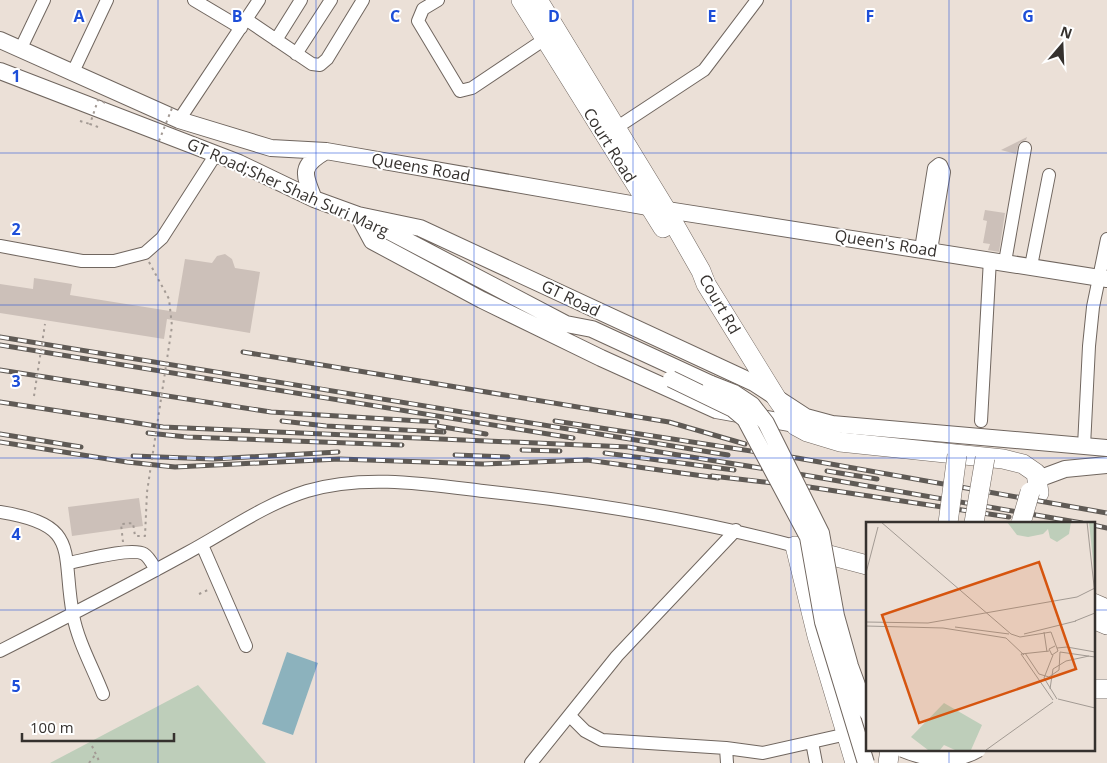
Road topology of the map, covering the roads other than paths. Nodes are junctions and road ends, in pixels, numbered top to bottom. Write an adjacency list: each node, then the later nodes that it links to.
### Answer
1 (44, 0): 16 (street)
2 (107, 0): 19 (street)
3 (194, 0): 12 (street)
4 (259, 0): 12 (street)
5 (300, 0): 15 (street)
6 (331, 0): 17 (street)
7 (363, 0): 17 (street)
8 (438, 0): 13 (street)
9 (522, 0): 13 (highway, Court Road)
10 (538, 0): 21 (highway, Court Road)
11 (757, 0): 21 (street)
12 (244, 24): 15 (street); 20 (street)
13 (545, 39): 29 (highway, Court Road)
14 (0, 40): 16 (main road, GT Road;Sher Shah Suri Marg)
15 (276, 40): 17 (street)
16 (21, 48): 19 (main road, GT Road;Sher Shah Suri Marg)
17 (296, 54)
18 (0, 71): 25 (main road, GT Road;Sher Shah Suri Marg)
19 (73, 72): 20 (main road, GT Road;Sher Shah Suri Marg)
20 (175, 114): 22 (main road, Queens Road)
21 (616, 128): 29 (highway, Court Road)
22 (246, 142): 24 (main road, Queens Road); 26 (main road)
23 (1025, 148): 34 (street)
24 (326, 151): 28 (main road); 29 (main road, Queens Road)
25 (216, 154): 26 (main road, GT Road;Sher Shah Suri Marg); 32 (street)
26 (239, 163): 28 (main road, GT Road;Sher Shah Suri Marg)
27 (1049, 174): 35 (street)
28 (314, 199): 30 (main road, GT Road;Sher Shah Suri Marg)
29 (656, 208): 33 (main road, Queen's Road); 38 (highway, Court Rd)
30 (358, 215): 37 (main road, GT Road;Sher Shah Suri Marg); 38 (main road, GT Road); 40 (main road)
31 (1107, 239): 36 (street)
32 (0, 246)
33 (926, 249): 33 (street); 34 (main road, Queen's Road)
34 (997, 261): 35 (main road, Queen's Road); 39 (street)
35 (1032, 266): 36 (main road, Queen's Road)
36 (1103, 278): 41 (street)
37 (566, 324): 66 (main road, bridge); 80 (main road, bridge)
38 (777, 400): 40 (highway, Court Rd); 41 (main road, GT Road)
39 (981, 421)
40 (796, 425): 43 (highway)
41 (1084, 446): 42 (main road, GT Road)
42 (1107, 448)
43 (957, 455): 44 (highway); 48 (highway, bridge)
44 (994, 459): 46 (highway); 49 (highway, bridge)
45 (1107, 466): 46 (main road)
46 (1035, 488): 50 (highway, bridge); 51 (highway)
47 (0, 512): 55 (street)
48 (948, 522)
49 (974, 522)
50 (1021, 522)
51 (1033, 522)
52 (736, 530): 53 (street); 54 (street); 67 (street)
53 (202, 545): 57 (street); 61 (street)
54 (795, 546): 56 (highway); 69 (highway)
55 (69, 563): 57 (street); 58 (street)
56 (866, 565)
57 (156, 570): 58 (street)
58 (73, 614): 62 (street); 65 (street)
59 (1094, 629): 60 (highway)
60 (1107, 635)
61 (246, 646)
62 (0, 651)
63 (1094, 689): 64 (highway)
64 (1107, 689)
65 (103, 694)
66 (866, 709)
67 (570, 716): 71 (street); 76 (street)
68 (866, 724): 69 (highway)
69 (845, 727): 70 (street); 79 (highway)
70 (812, 742): 71 (street); 78 (street)
71 (726, 748): 77 (street)
72 (890, 750): 81 (highway)
73 (906, 750): 75 (main road, bridge)
74 (932, 750): 82 (highway)
75 (976, 750)
76 (531, 763)
77 (727, 763)
78 (816, 763)
79 (855, 763)
80 (866, 763)
81 (888, 763)
82 (924, 763)

